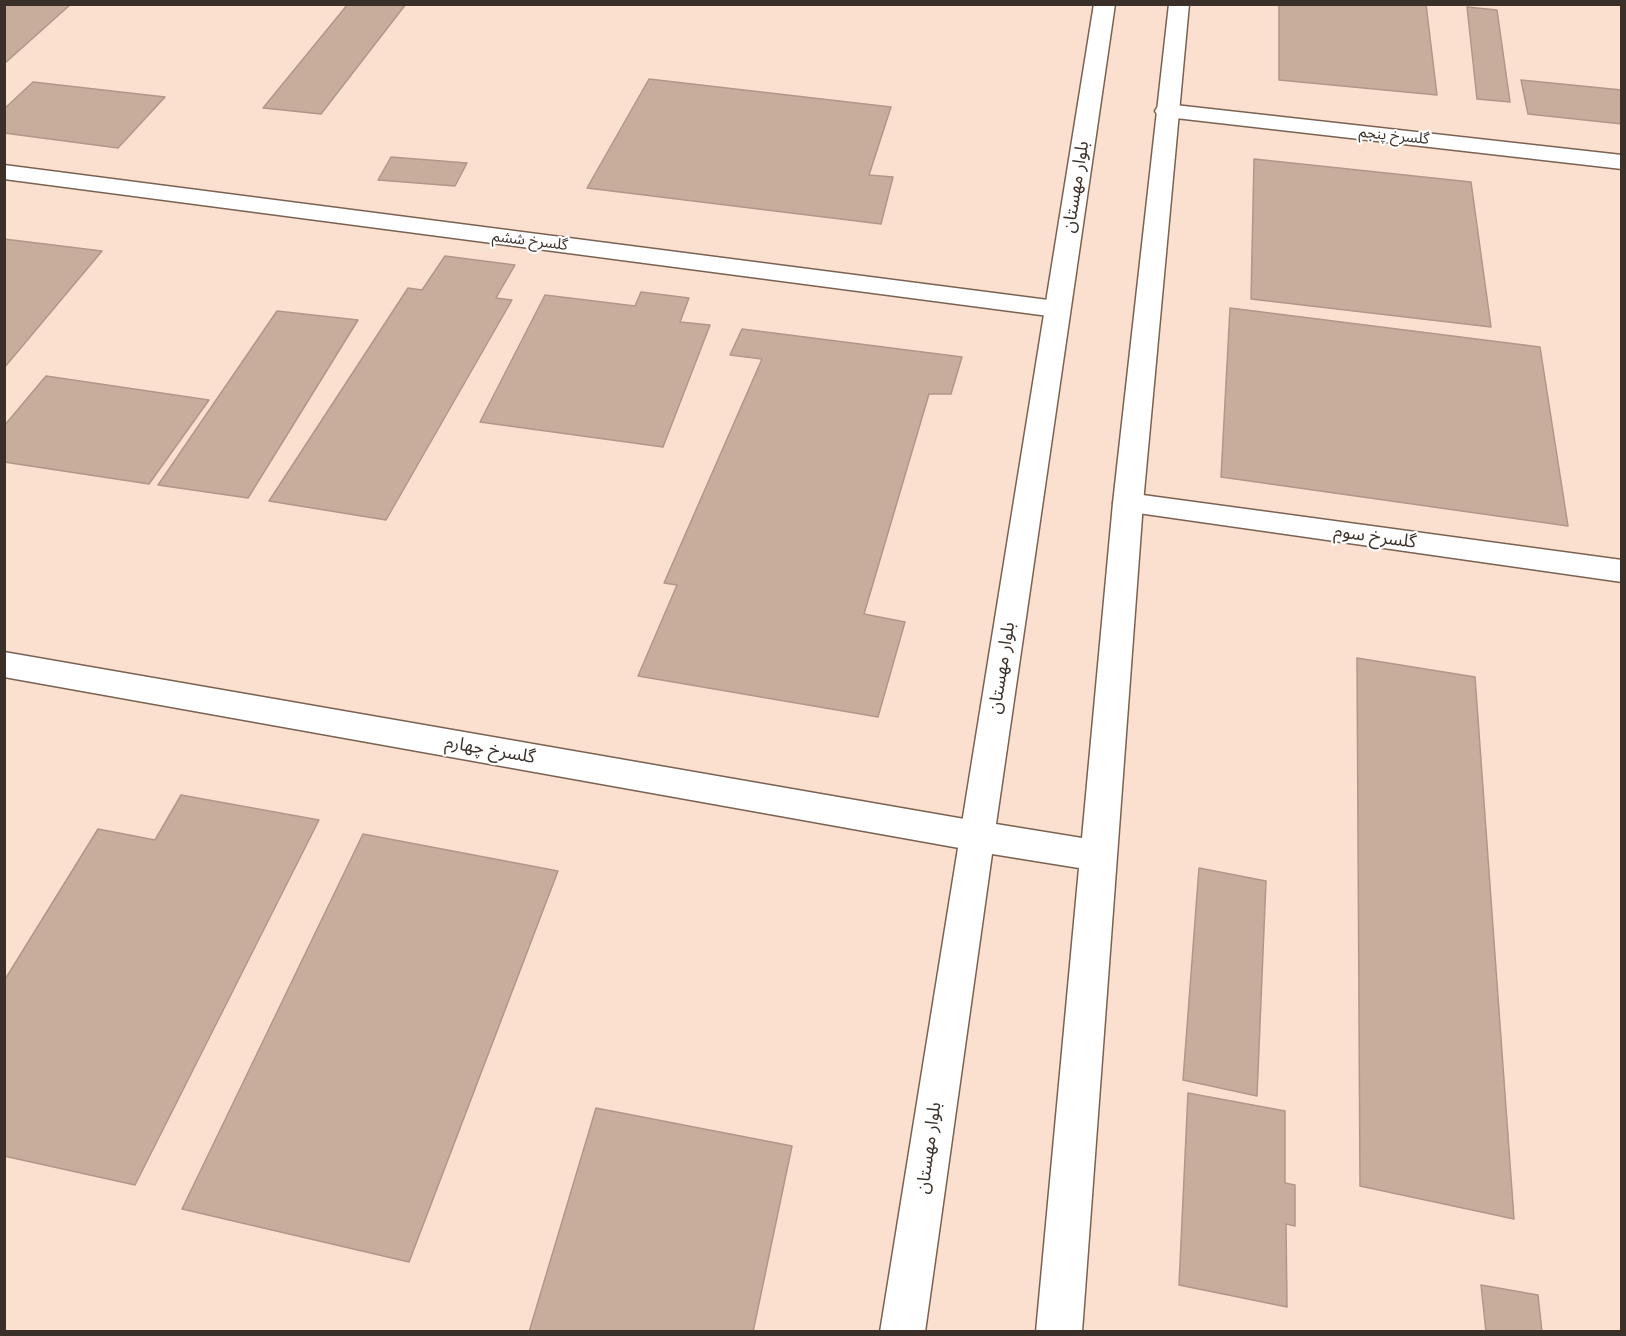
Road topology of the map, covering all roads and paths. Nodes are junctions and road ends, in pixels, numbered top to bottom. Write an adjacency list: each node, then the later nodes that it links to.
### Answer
1 (1105, 4): 6 (street, بلوار مهستان)
2 (1179, 4): 3 (street)
3 (1166, 111): 4 (street, گلسرخ پنجم); 7 (street)
4 (1622, 162)
5 (4, 172): 6 (street, گلسرخ ششم)
6 (1056, 309): 10 (street, بلوار مهستان)
7 (1128, 503): 8 (street, گلسرخ سوم); 11 (street)
8 (1622, 571)
9 (4, 664): 10 (street, گلسرخ چهارم)
10 (976, 836): 11 (street, گلسرخ چهارم); 12 (street, بلوار مهستان)
11 (1098, 856): 13 (street)
12 (902, 1332)
13 (1059, 1332)

